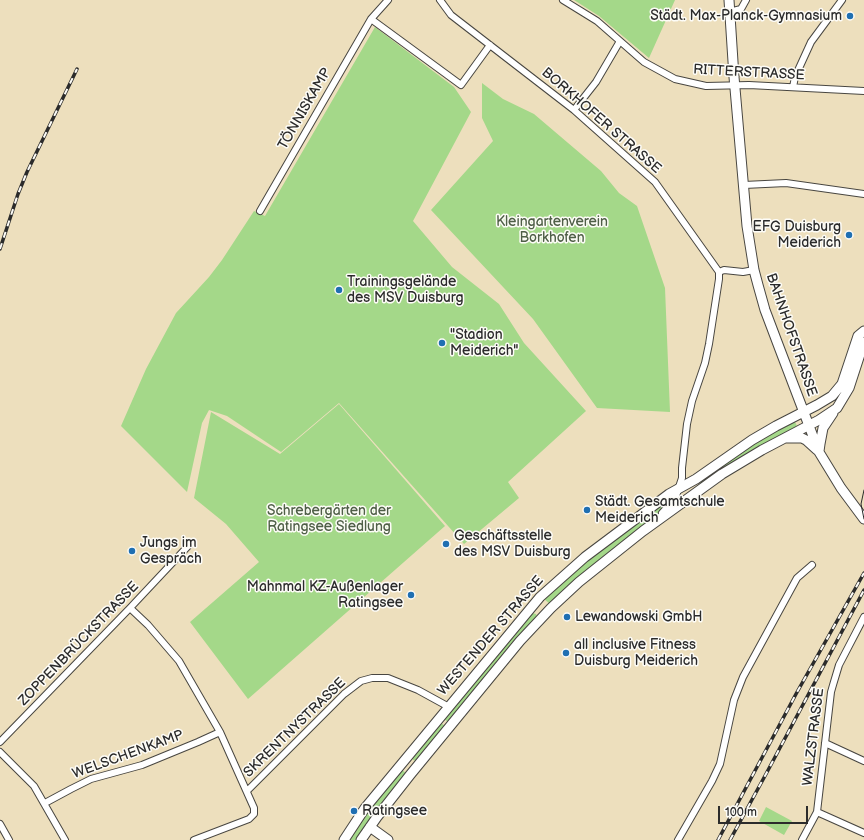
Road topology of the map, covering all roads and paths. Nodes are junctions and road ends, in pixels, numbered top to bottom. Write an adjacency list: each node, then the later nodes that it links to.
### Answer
1 (388, 0): 8 (street, TÖNNISKAMP)
2 (440, 0): 10 (street, BORKHOFER STRASSE)
3 (563, 0): 9 (street, RITTERSTRASSE)
4 (729, 0): 7 (main road, BAHNHOFSTRASSE)
5 (746, 0): 7 (street)
6 (842, 0): 12 (street)
7 (730, 12): 11 (main road, BAHNHOFSTRASSE)
8 (371, 19): 10 (street); 17 (street, TÖNNISKAMP)
9 (620, 41): 11 (street, RITTERSTRASSE); 14 (street)
10 (490, 44): 14 (street, BORKHOFER STRASSE)
11 (734, 84): 12 (street, RITTERSTRASSE); 15 (main road, BAHNHOFSTRASSE)
12 (793, 87): 13 (street, RITTERSTRASSE)
13 (864, 91)
14 (574, 110): 19 (street, BORKHOFER STRASSE)
15 (744, 185): 16 (street); 18 (main road, BAHNHOFSTRASSE)
16 (864, 194)
17 (260, 211)
18 (754, 270): 19 (street); 23 (main road, BAHNHOFSTRASSE)
19 (719, 272): 27 (street)
20 (864, 330): 21 (street); 23 (main road, WESTENDER STRASSE)
21 (863, 344): 22 (main road)
22 (836, 408): 24 (main road, WESTENDER STRASSE); 26 (main road)
23 (803, 412): 24 (main road, BAHNHOFSTRASSE); 27 (main road, WESTENDER STRASSE)
24 (809, 425): 25 (main road, WESTENDER STRASSE); 26 (main road, BAHNHOFSTRASSE)
25 (783, 439): 26 (main road); 30 (main road, WESTENDER STRASSE)
26 (819, 452): 29 (main road, BAHNHOFSTRASSE)
27 (685, 481): 28 (main road, WESTENDER STRASSE)
28 (679, 488): 30 (street); 33 (main road, WESTENDER STRASSE)
29 (864, 518)
30 (643, 531): 36 (main road, WESTENDER STRASSE)
31 (190, 544): 34 (street, ZOPPENBRÜCKSTRASSE)
32 (812, 565): 57 (street)
33 (532, 606): 36 (main road); 37 (main road, WESTENDER STRASSE)
34 (130, 608): 38 (street); 39 (street, ZOPPENBRÜCKSTRASSE)
35 (864, 617): 40 (street, WALZSTRASSE)
36 (540, 619): 44 (main road, WESTENDER STRASSE)
37 (449, 707): 42 (main road, WESTENDER STRASSE); 45 (street, SKRENTNYSTRASSE)
38 (220, 732): 45 (street); 46 (street, WELSCHENKAMP)
39 (0, 742)
40 (825, 743): 43 (street); 47 (street, WALZSTRASSE)
41 (0, 752): 46 (street)
42 (408, 755): 44 (main road); 54 (main road, WESTENDER STRASSE)
43 (864, 761)
44 (418, 765): 49 (main road, WESTENDER STRASSE)
45 (247, 791): 53 (street)
46 (45, 803): 52 (street)
47 (817, 812): 50 (street); 58 (street, WALZSTRASSE)
48 (0, 824): 51 (street)
49 (370, 827): 55 (main road, WESTENDER STRASSE); 56 (main road)
50 (864, 833)
51 (9, 840)
52 (65, 840)
53 (194, 840)
54 (344, 840)
55 (361, 840)
56 (388, 840)
57 (678, 840)
58 (802, 840)

